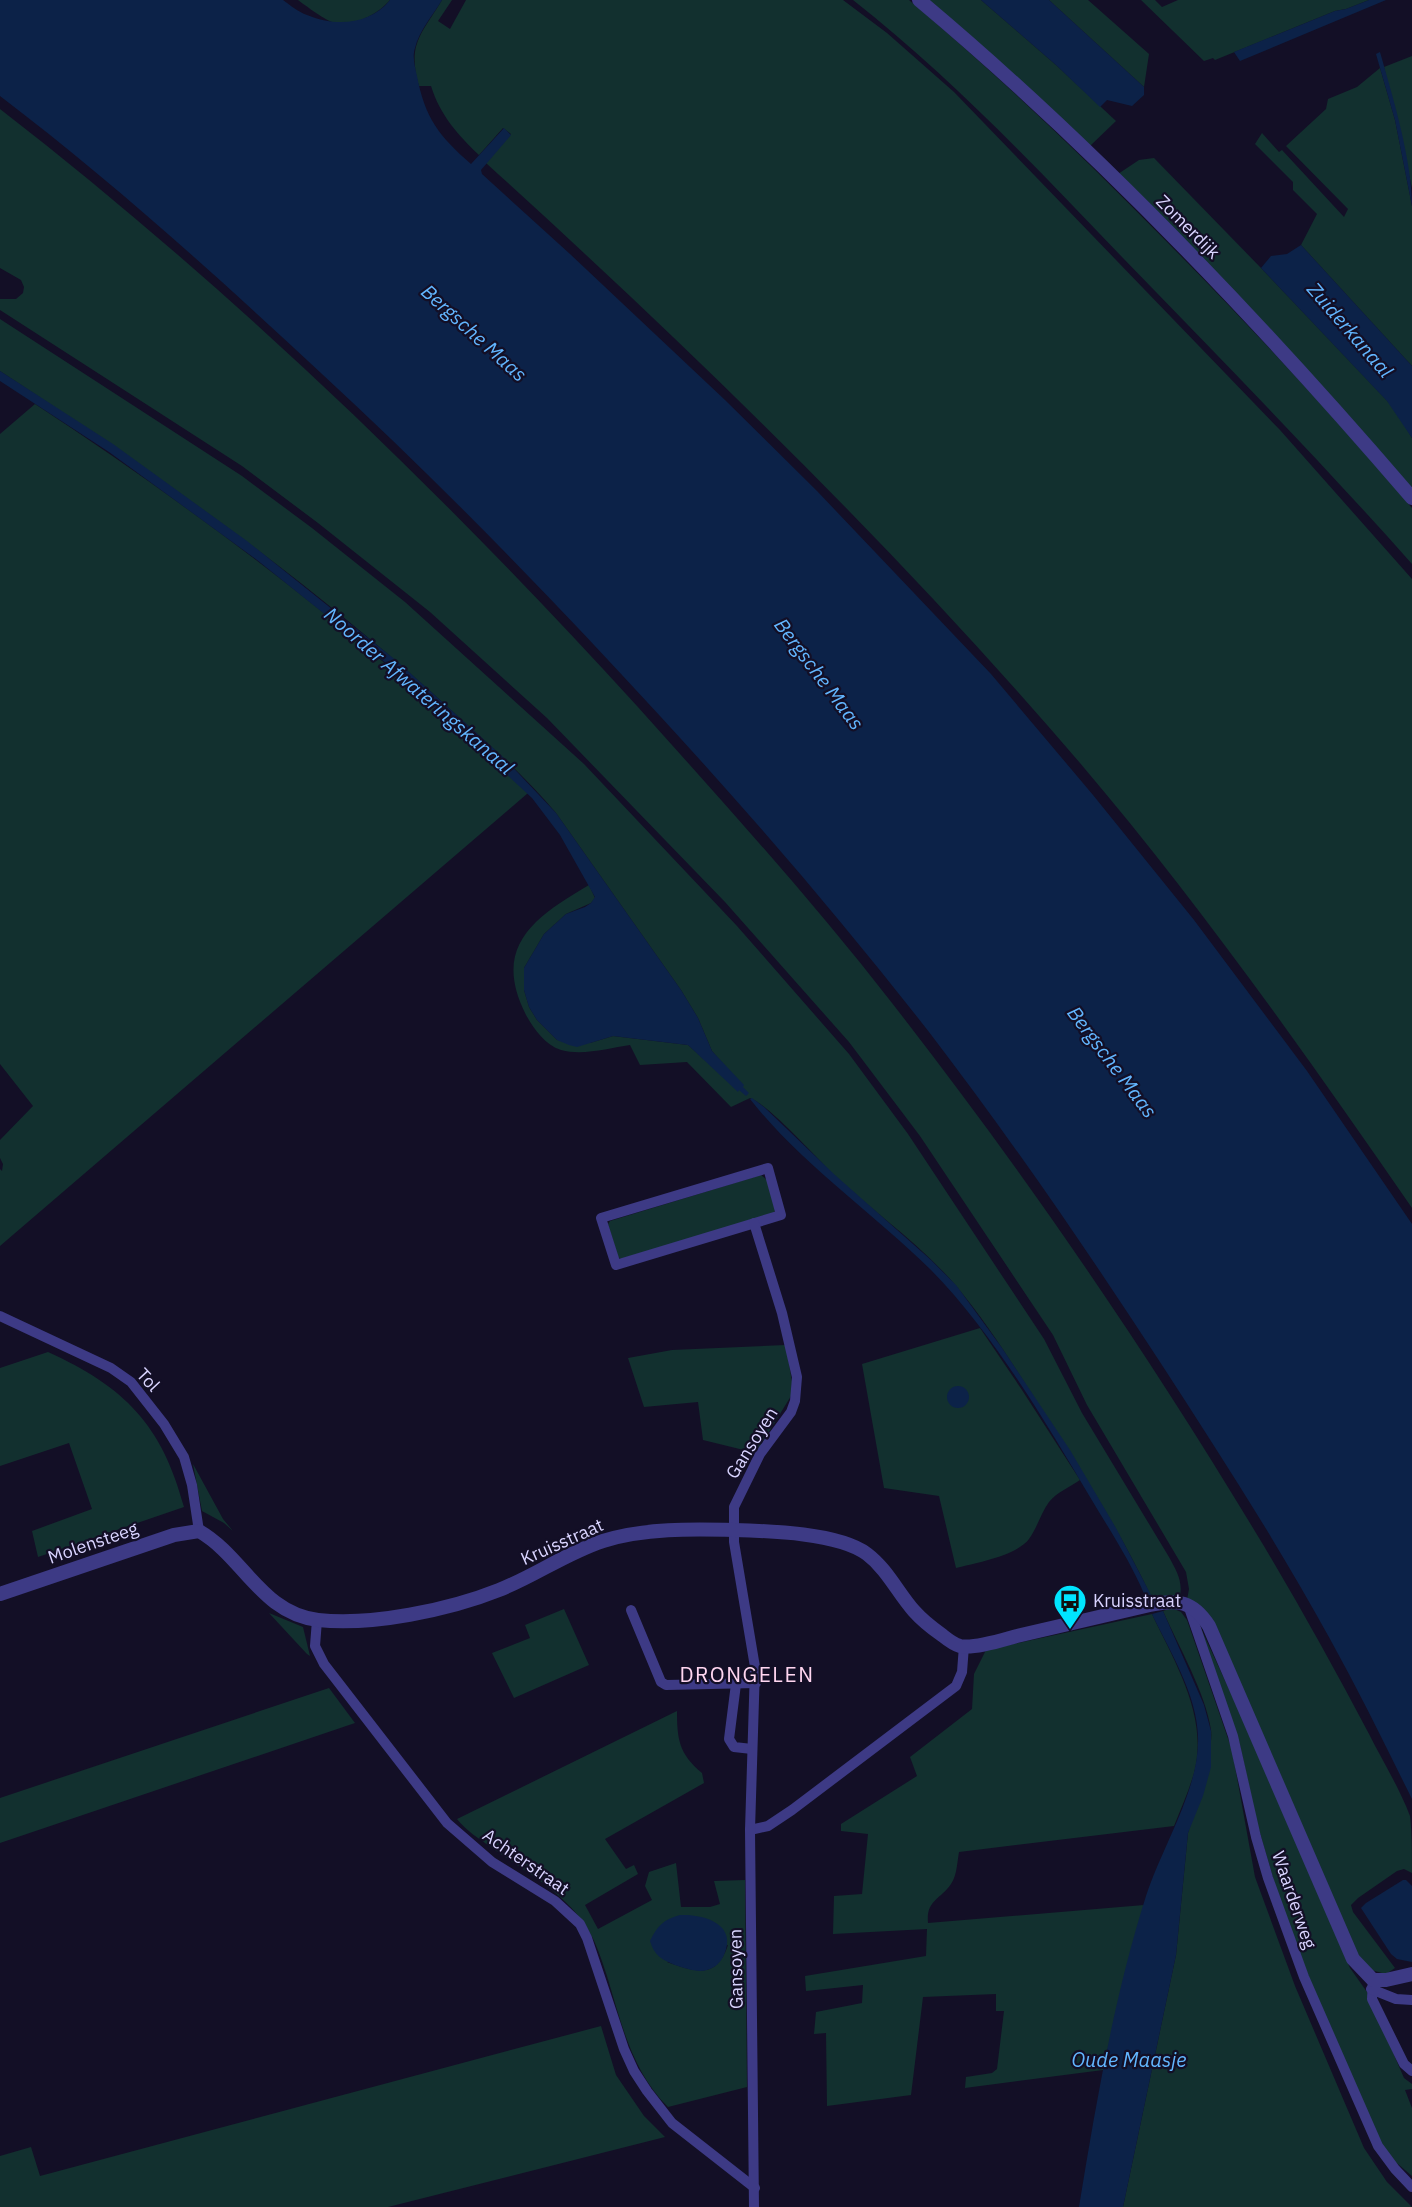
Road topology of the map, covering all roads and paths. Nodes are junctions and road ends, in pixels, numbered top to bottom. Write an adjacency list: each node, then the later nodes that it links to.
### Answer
1 (919, 0): 2 (street, Zomerdijk)
2 (1412, 498)
3 (754, 1223): 3 (street); 5 (street, Gansoyen)
4 (0, 1316): 6 (street, Tol)
5 (734, 1530): 10 (street, Kruisstraat); 11 (street, Kruisstraat); 12 (street, Gansoyen)
6 (199, 1531): 7 (street, Molensteeg); 10 (street, Kruisstraat)
7 (0, 1594)
8 (1188, 1605): 11 (street); 17 (street); 20 (street, Waarderweg)
9 (631, 1610): 13 (street)
10 (317, 1620): 21 (street, Achterstraat)
11 (964, 1646): 15 (street)
12 (756, 1683): 13 (street); 14 (street, Gansoyen)
13 (736, 1684): 14 (street)
14 (752, 1749): 15 (street, Gansoyen)
15 (750, 1830): 21 (street, Gansoyen)
16 (1412, 1974): 17 (street)
17 (1372, 1984): 18 (street); 19 (street)
18 (1412, 2001)
19 (1412, 2071)
20 (1412, 2187)
21 (755, 2188): 22 (street, Gansoyen)
22 (754, 2207)

